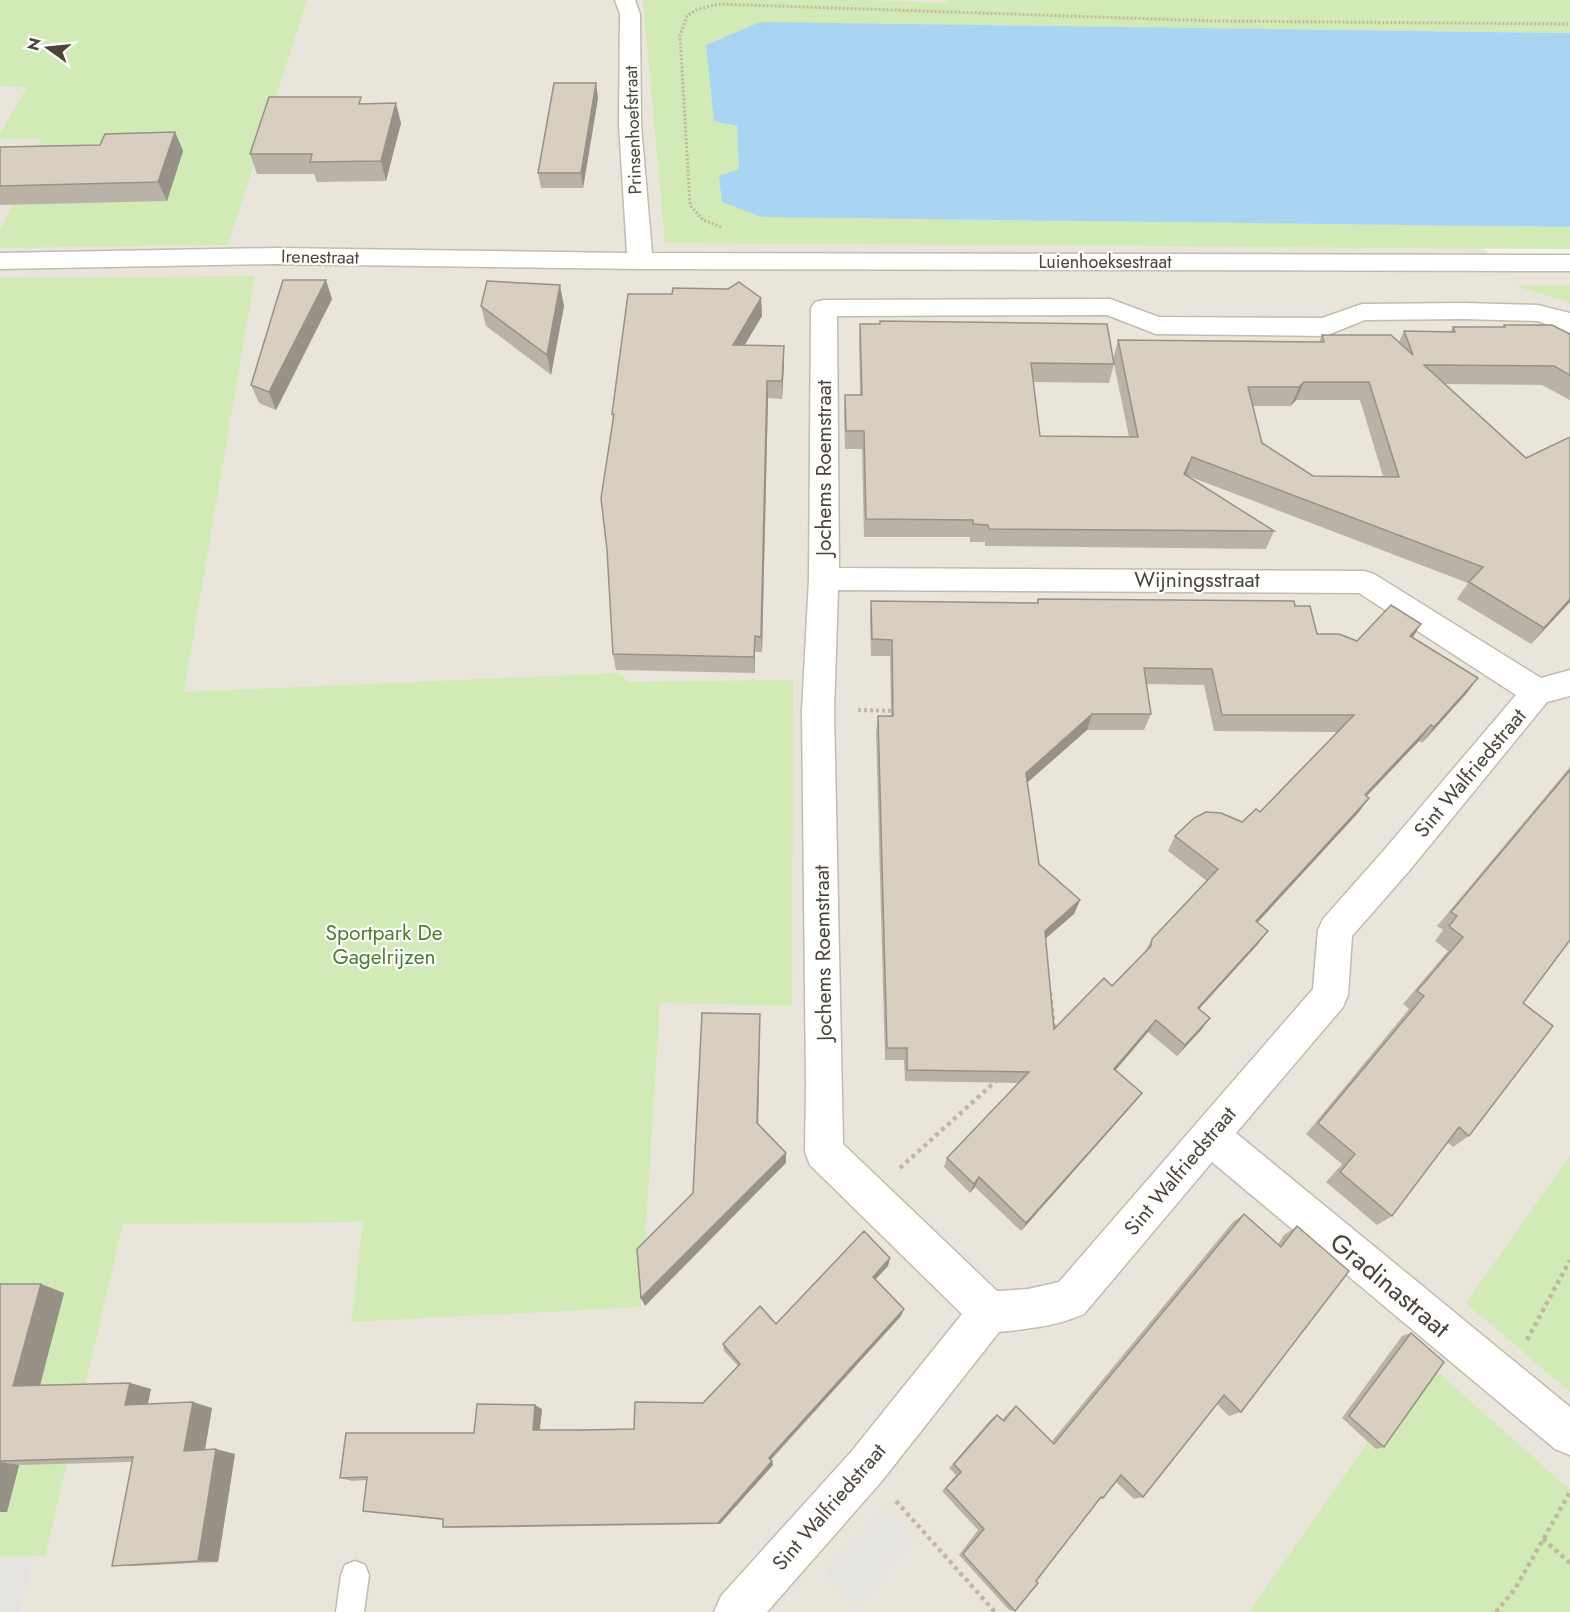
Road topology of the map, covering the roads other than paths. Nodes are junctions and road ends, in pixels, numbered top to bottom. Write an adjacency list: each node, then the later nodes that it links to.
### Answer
1 (625, 0): 3 (street, Prinsenhoefstraat)
2 (0, 261): 3 (street, Irenestraat)
3 (640, 261): 4 (street, Luienhoeksestraat)
4 (1570, 263)
5 (1570, 324): 6 (street, Jochems Roemstraat)
6 (824, 579): 7 (street, Wijningsstraat); 9 (street, Jochems Roemstraat)
7 (1554, 688): 8 (street, Sint Walfriedstraat)
8 (1210, 1136): 9 (street, Sint Walfriedstraat); 10 (street, Gradinastraat)
9 (989, 1312): 13 (street, Sint Walfriedstraat)
10 (1570, 1434)
11 (355, 1575): 12 (lane)
12 (350, 1612)
13 (737, 1612)

